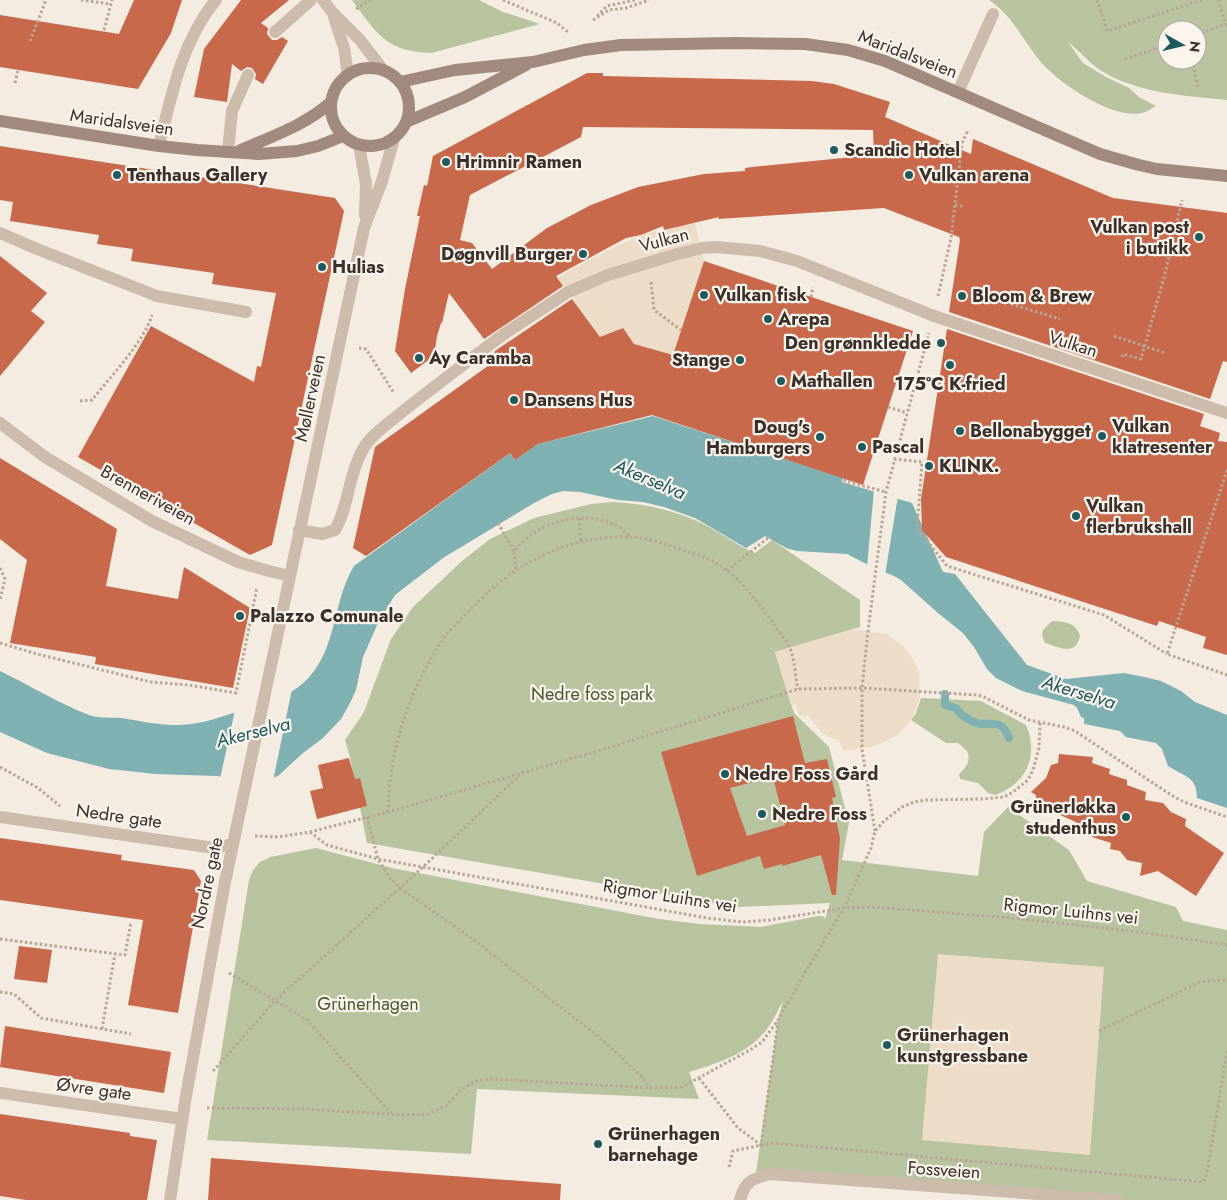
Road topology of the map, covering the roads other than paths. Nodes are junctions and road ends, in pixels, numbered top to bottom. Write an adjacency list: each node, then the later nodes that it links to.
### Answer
1 (216, 0): 19 (street)
2 (310, 0): 6 (street)
3 (323, 0): 4 (street)
4 (332, 12): 8 (street); 10 (street)
5 (993, 14): 12 (street)
6 (275, 32)
7 (532, 62): 11 (main road, Maridalsveien); 12 (main road, Maridalsveien); 15 (main road, Maridalsveien)
8 (383, 70): 10 (main road); 11 (main road)
9 (248, 75): 20 (street)
10 (348, 75): 13 (main road)
11 (400, 82): 15 (main road)
12 (958, 92): 21 (main road, Maridalsveien)
13 (331, 102): 16 (main road); 20 (main road)
14 (0, 121): 19 (main road, Maridalsveien)
15 (406, 122): 17 (main road)
16 (343, 136): 18 (main road); 20 (main road, Maridalsveien)
17 (394, 138): 18 (main road); 22 (street, Møllerveien)
18 (359, 145): 22 (street, Møllerveien)
19 (159, 146): 20 (main road, Maridalsveien)
20 (233, 152)
21 (1227, 176)
22 (364, 228): 29 (street, Møllerveien)
23 (0, 233): 24 (street)
24 (246, 312)
25 (1138, 369): 26 (street)
26 (1133, 382): 27 (street, Vulkan); 29 (street, Vulkan)
27 (1227, 413)
28 (0, 423): 30 (street, Brenneriveien)
29 (299, 530): 30 (street, Møllerveien)
30 (290, 576): 32 (street, Nordre gate)
31 (0, 817): 32 (street, Nedre gate)
32 (234, 839): 34 (street, Nordre gate)
33 (0, 1093): 34 (street, Øvre gate)
34 (182, 1119): 35 (street, Nordre gate)
35 (170, 1200)
36 (740, 1200): 37 (street, Fossveien)
37 (1117, 1200)

